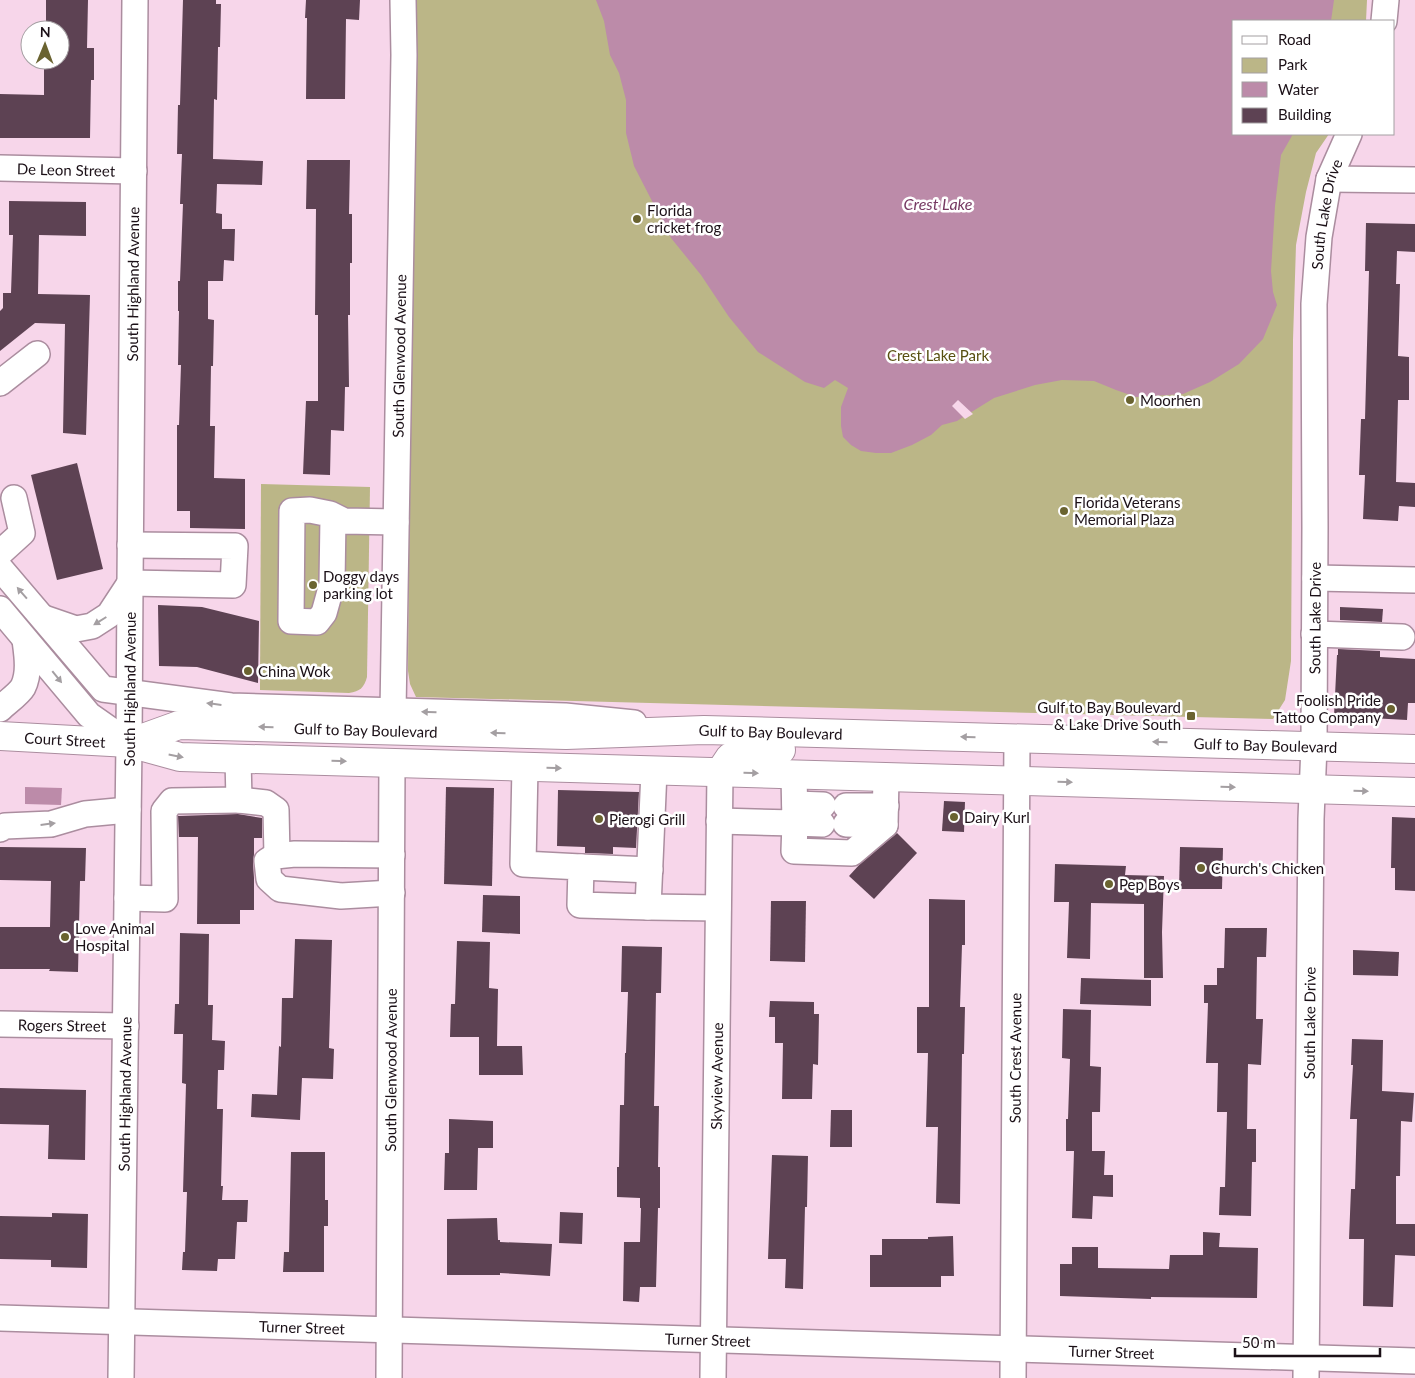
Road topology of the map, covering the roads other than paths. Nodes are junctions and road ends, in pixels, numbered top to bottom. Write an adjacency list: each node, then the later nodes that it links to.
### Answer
1 (135, 0): 7 (street, South Highland Avenue)
2 (403, 0): 14 (street, South Glenwood Avenue)
3 (1386, 0): 4 (street)
4 (1384, 20)
5 (1350, 135): 8 (street, South Lake Drive)
6 (0, 168): 7 (street, De Leon Street)
7 (134, 171): 15 (street, South Highland Avenue)
8 (1329, 179): 9 (street); 20 (street, South Lake Drive)
9 (1415, 180)
10 (37, 354): 11 (street)
11 (0, 383)
12 (14, 498): 16 (street)
13 (333, 516): 14 (street); 17 (street); 18 (street)
14 (396, 522): 30 (street, South Glenwood Avenue)
15 (130, 545): 22 (street, South Highland Avenue); 22 (street)
16 (0, 554)
17 (332, 563): 18 (street); 18 (street)
18 (292, 564)
19 (0, 568): 24 (street, one-way to 19)
20 (1315, 578): 21 (street); 25 (street, South Lake Drive)
21 (1415, 580)
22 (130, 583): 24 (street, one-way to 24); 28 (street, South Highland Avenue)
23 (0, 609): 27 (street, Gulf to Bay Boulevard)
24 (44, 618): 28 (street)
25 (1314, 634): 26 (street); 36 (street, South Lake Drive)
26 (1402, 637)
27 (26, 640): 29 (street); 35 (street, Gulf to Bay Boulevard, one-way to 35)
28 (130, 693): 30 (street, one-way to 28); 35 (street, South Highland Avenue)
29 (0, 709)
30 (393, 711): 31 (street, one-way to 30)
31 (704, 730): 32 (main road, Gulf to Bay Boulevard); 35 (main road, Gulf to Bay Boulevard, one-way to 35)
32 (839, 733): 34 (main road, Gulf to Bay Boulevard, one-way to 32); 42 (main road)
33 (0, 736): 35 (main road, Court Street)
34 (1017, 738): 36 (main road, Gulf to Bay Boulevard, one-way to 34); 45 (street, South Crest Avenue)
35 (129, 743): 38 (main road, Gulf to Bay Boulevard, one-way to 38); 49 (street, South Highland Avenue)
36 (1314, 746): 37 (main road, Gulf to Bay Boulevard); 46 (street, South Lake Drive)
37 (1415, 749)
38 (238, 758): 39 (main road, Gulf to Bay Boulevard, one-way to 39); 48 (street)
39 (392, 763): 40 (main road, Gulf to Bay Boulevard); 54 (street, South Glenwood Avenue)
40 (525, 767): 41 (main road, Gulf to Bay Boulevard, one-way to 41); 56 (street)
41 (654, 771): 42 (main road, Gulf to Bay Boulevard); 57 (street)
42 (720, 772): 43 (main road, Gulf to Bay Boulevard, one-way to 43); 52 (street, Skyview Avenue)
43 (794, 775): 44 (main road, Gulf to Bay Boulevard); 50 (street)
44 (886, 777): 45 (main road, Gulf to Bay Boulevard); 51 (street)
45 (1016, 780): 46 (main road, Gulf to Bay Boulevard, one-way to 46); 68 (street, South Crest Avenue)
46 (1312, 789): 47 (main road, Gulf to Bay Boulevard, one-way to 47); 70 (street, South Lake Drive)
47 (1415, 792)
48 (239, 800): 55 (street); 59 (street)
49 (128, 810): 53 (street, one-way to 49); 59 (street, South Highland Avenue)
50 (795, 814): 51 (street); 51 (street); 52 (street)
51 (885, 815)
52 (719, 822): 61 (street, Skyview Avenue)
53 (0, 829)
54 (392, 855): 55 (street); 58 (street, South Glenwood Avenue)
55 (277, 856): 58 (street)
56 (581, 867): 57 (street); 60 (street)
57 (650, 870): 60 (street)
58 (392, 893): 66 (street, South Glenwood Avenue)
59 (127, 898): 63 (street, South Highland Avenue)
60 (648, 907): 61 (street)
61 (718, 908): 67 (street, Skyview Avenue)
62 (0, 1024): 63 (street, Rogers Street)
63 (126, 1026): 65 (street, South Highland Avenue)
64 (0, 1318): 65 (street, Turner Street)
65 (122, 1322): 66 (street, Turner Street); 71 (street, South Highland Avenue)
66 (390, 1330): 67 (street, Turner Street); 72 (street, South Glenwood Avenue)
67 (714, 1341): 68 (street, Turner Street); 73 (street, Skyview Avenue)
68 (1013, 1349): 70 (street, Turner Street); 74 (street, South Crest Avenue)
69 (1415, 1361): 70 (street, Turner Street)
70 (1306, 1368)
71 (121, 1378)
72 (389, 1378)
73 (714, 1378)
74 (1013, 1378)

